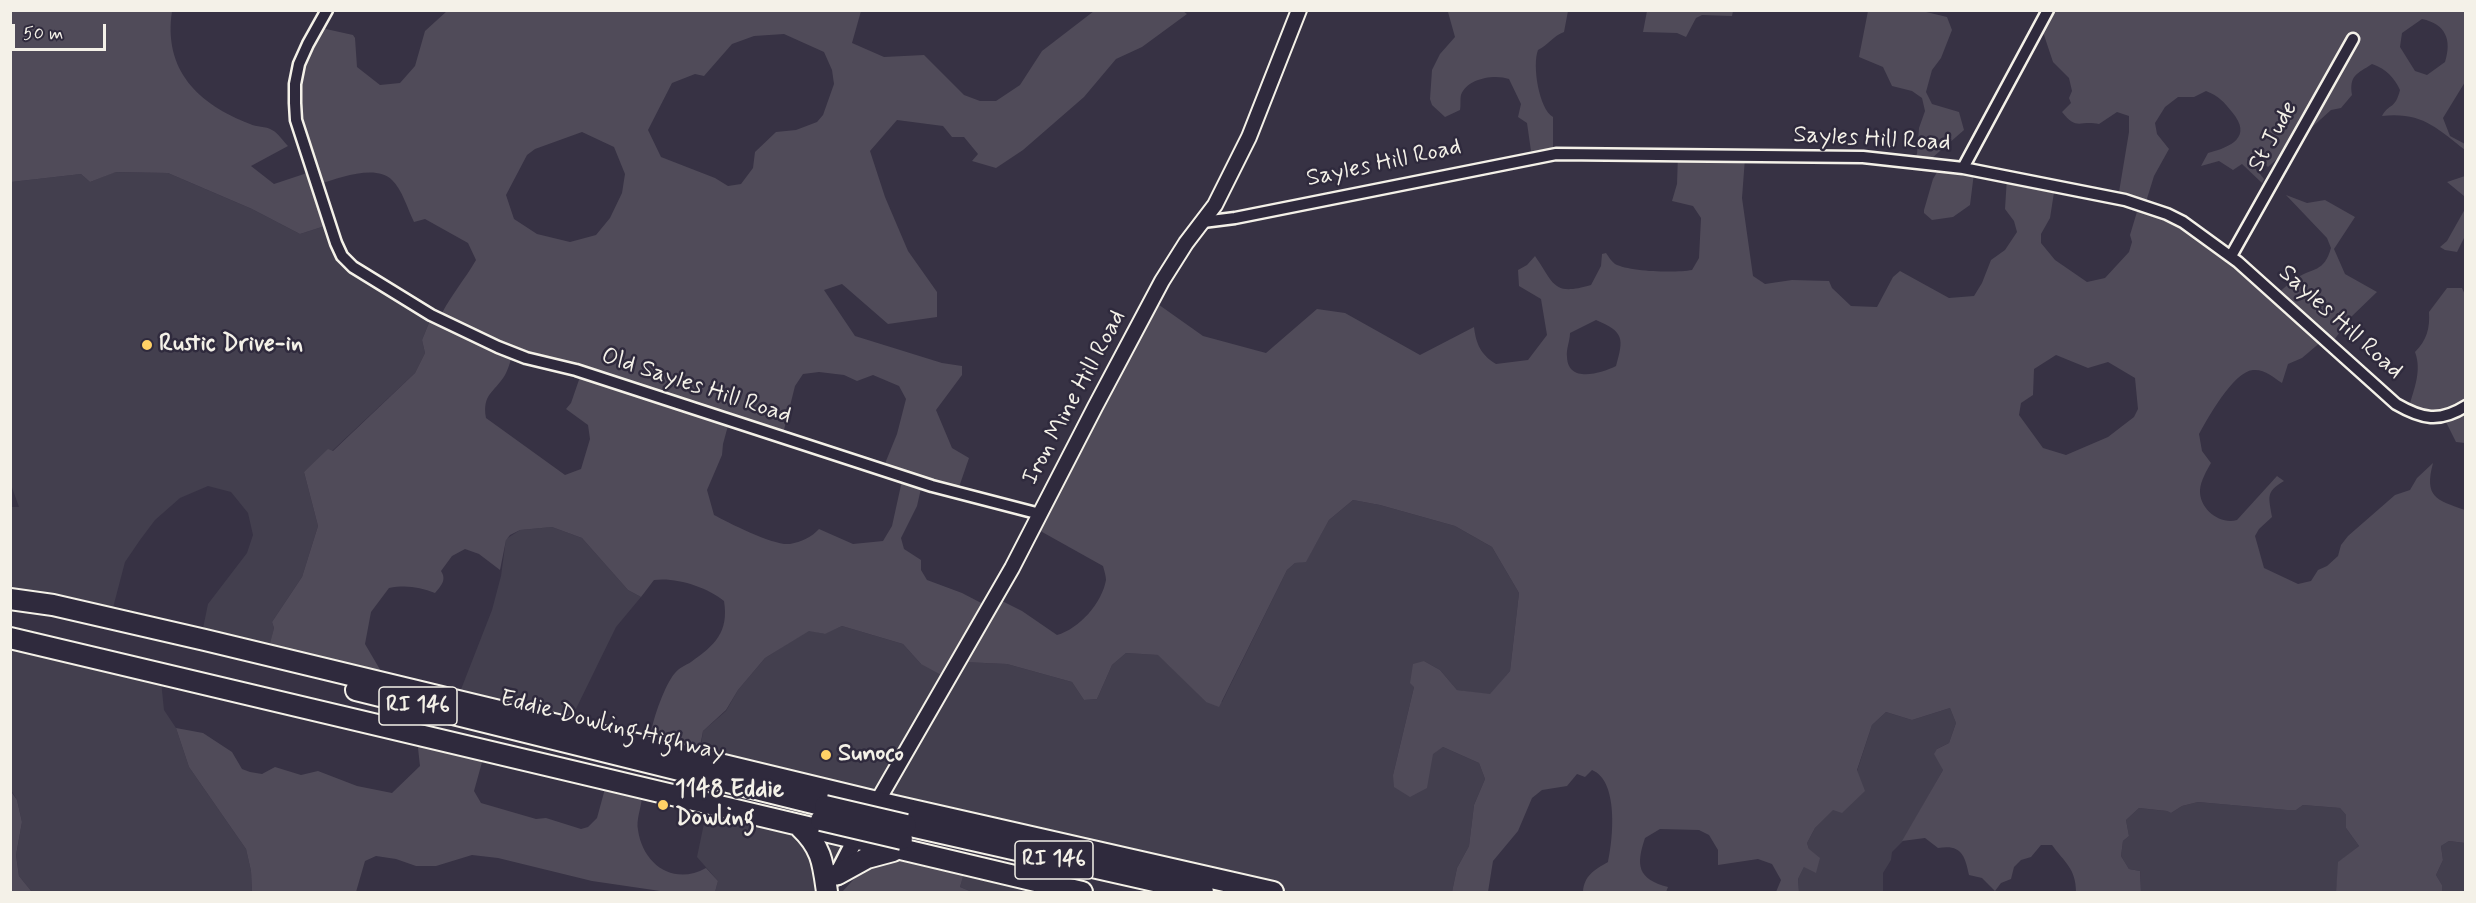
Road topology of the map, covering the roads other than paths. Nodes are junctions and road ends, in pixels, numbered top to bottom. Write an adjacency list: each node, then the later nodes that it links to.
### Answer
1 (327, 10): 9 (street, Old Sayles Hill Road)
2 (1299, 10): 6 (street, Iron Mine Hill Road)
3 (2048, 10): 5 (street)
4 (2354, 39): 7 (street, St Jude)
5 (1963, 168): 6 (street, Sayles Hill Road); 7 (street, Sayles Hill Road)
6 (1203, 222): 9 (street, Iron Mine Hill Road)
7 (2231, 256): 8 (street, Sayles Hill Road)
8 (2466, 406)
9 (1040, 514): 14 (street, Iron Mine Hill Road)
10 (10, 599): 14 (highway)
11 (10, 606): 15 (highway, Eddie Dowling Highway / RI 146)
12 (10, 624): 15 (highway, Eddie Dowling Highway / RI 146)
13 (10, 638): 16 (highway)
14 (877, 802): 18 (street); 24 (highway)
15 (823, 813): 17 (highway, Eddie Dowling Highway / RI 146, bridge)
16 (800, 827): 18 (highway); 20 (highway)
17 (901, 838): 18 (highway); 19 (highway); 21 (highway); 22 (highway, Eddie Dowling Highway / RI 146); 23 (highway, Eddie Dowling Highway / RI 146)
18 (855, 840): 19 (main road)
19 (838, 874): 20 (main road)
20 (827, 892)
21 (1082, 892)
22 (1140, 892)
23 (1203, 892)
24 (1273, 892)

